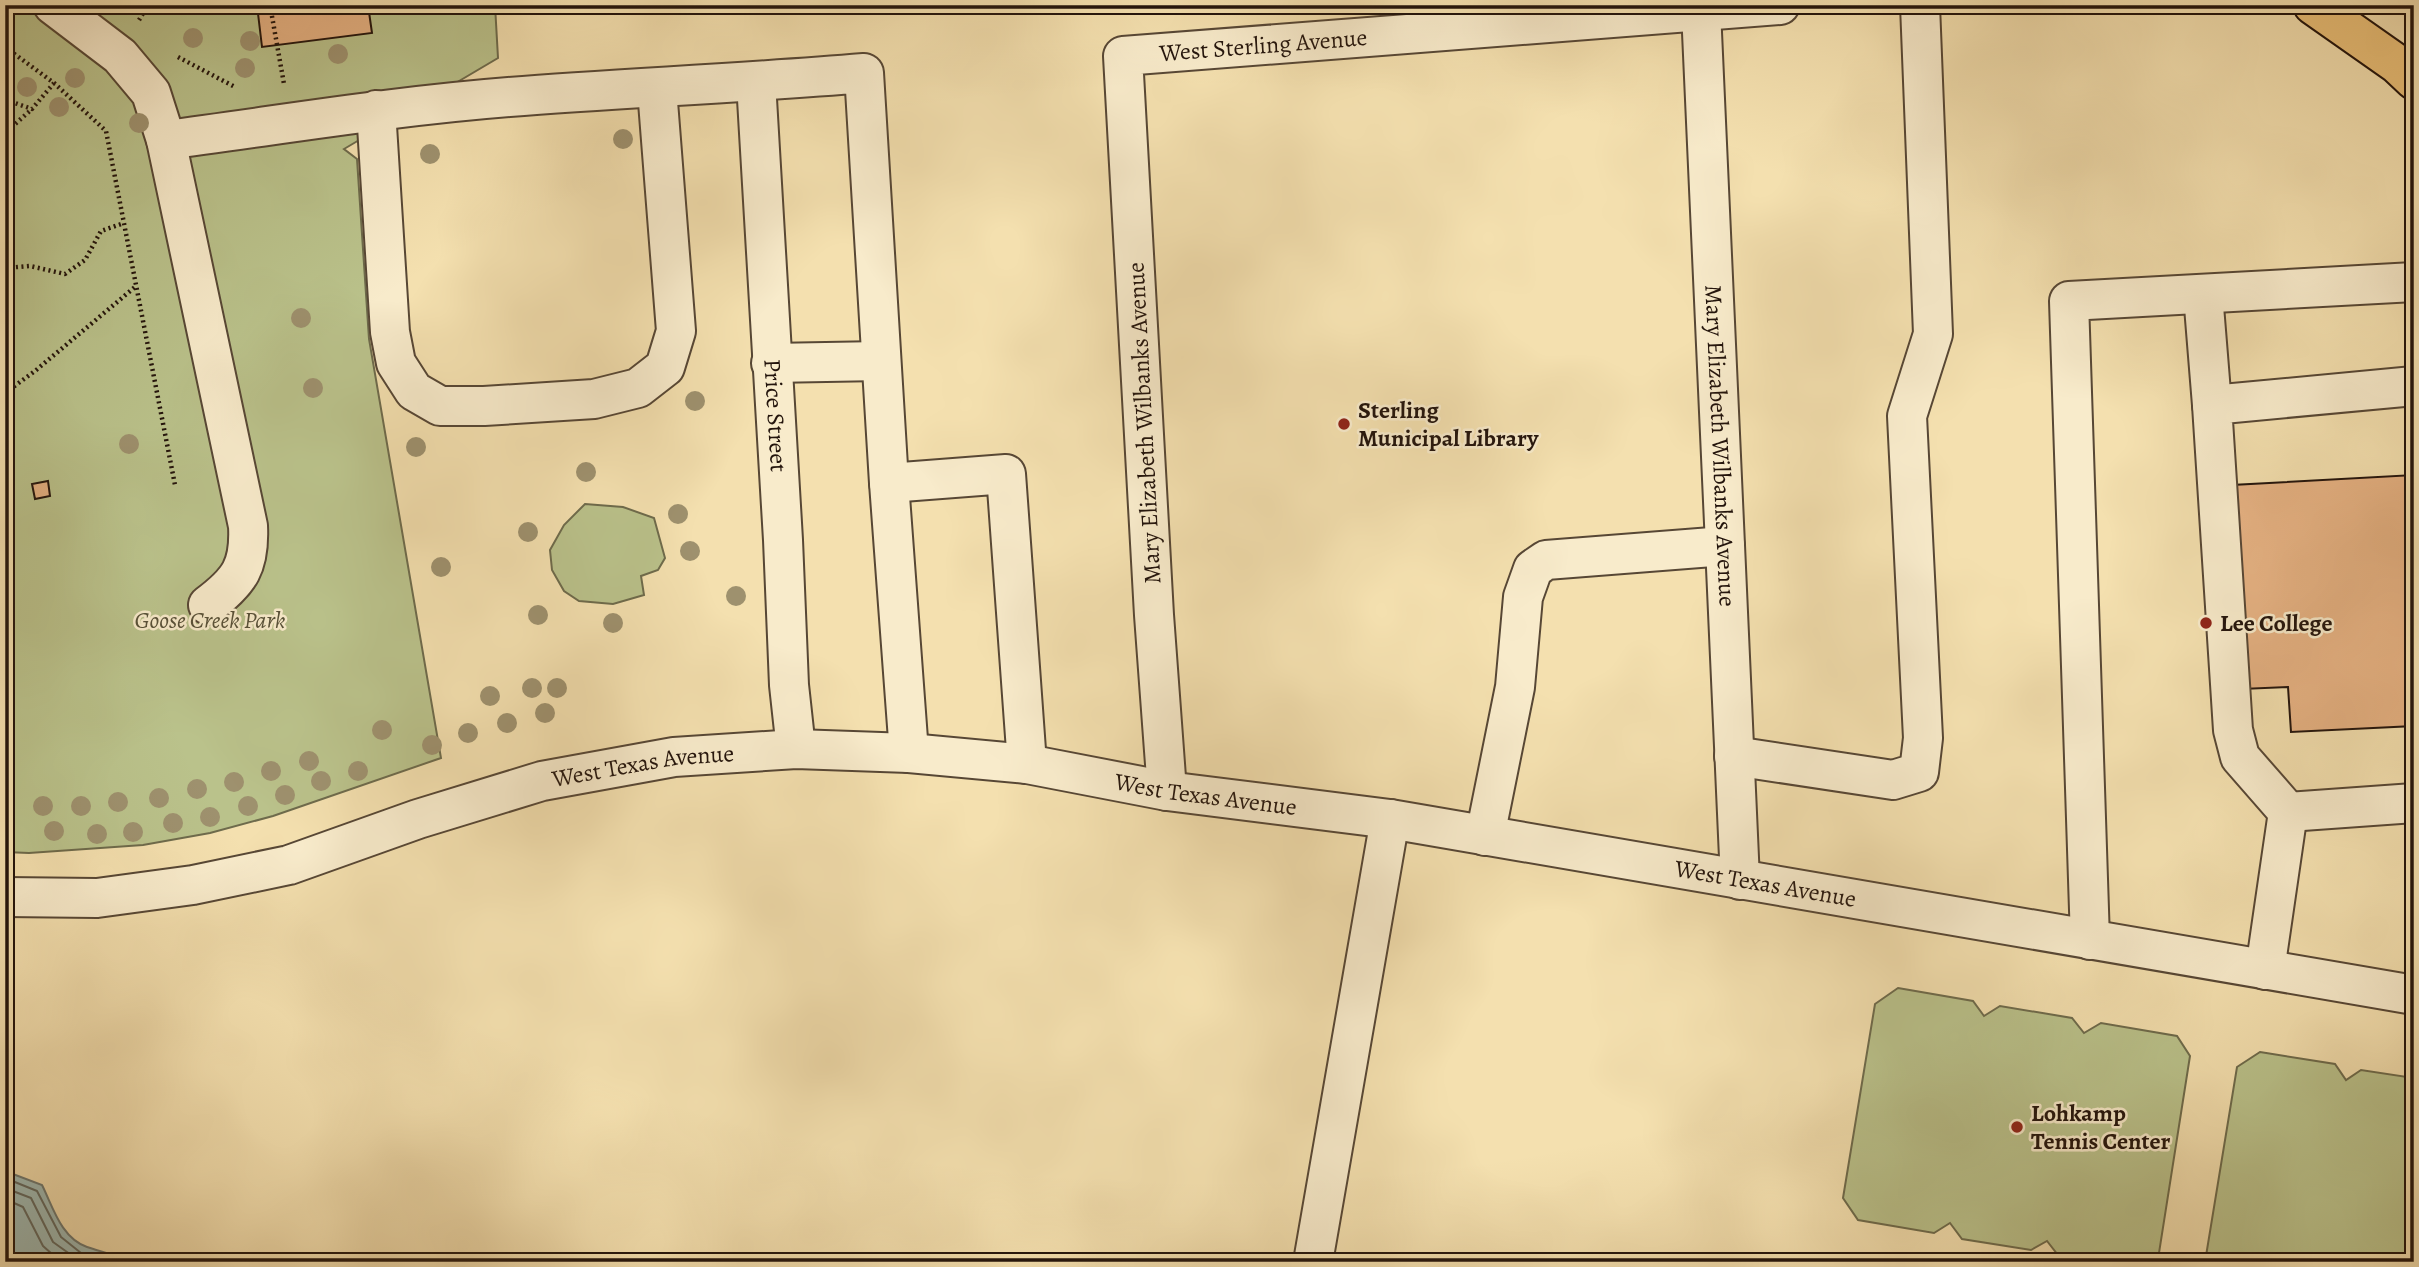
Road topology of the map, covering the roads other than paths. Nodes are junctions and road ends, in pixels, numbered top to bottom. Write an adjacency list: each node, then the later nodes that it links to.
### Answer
1 (1780, 5): 5 (street, West Sterling Avenue)
2 (1920, 5): 23 (street)
3 (2313, 5): 7 (main road)
4 (62, 8): 11 (street)
5 (1701, 10): 6 (street, West Sterling Avenue); 19 (street, Mary Elizabeth Wilbanks Avenue)
6 (1123, 56): 25 (street, Mary Elizabeth Wilbanks Avenue)
7 (2414, 80)
8 (756, 82): 9 (street); 14 (street); 15 (street, Price Street)
9 (657, 89): 10 (street); 10 (street)
10 (376, 110): 11 (street)
11 (166, 140): 20 (street)
12 (2414, 282): 13 (street)
13 (2203, 294): 17 (street); 32 (street)
14 (881, 361): 15 (street); 18 (street)
15 (771, 363): 21 (street, Price Street)
16 (2414, 386): 17 (street)
17 (2212, 405): 27 (street)
18 (889, 482): 22 (street); 24 (street)
19 (1725, 546): 23 (street, Mary Elizabeth Wilbanks Avenue); 29 (street)
20 (208, 605)
21 (796, 750): 22 (street, West Texas Avenue); 31 (street, West Texas Avenue)
22 (909, 753): 24 (street, West Texas Avenue)
23 (1734, 756): 30 (street, Mary Elizabeth Wilbanks Avenue)
24 (1027, 764): 25 (street, West Texas Avenue)
25 (1167, 791): 28 (street, West Texas Avenue)
26 (2414, 803): 27 (street)
27 (2288, 812): 33 (street)
28 (1390, 819): 29 (street, West Texas Avenue); 35 (street)
29 (1485, 836): 30 (street, West Texas Avenue)
30 (1740, 880): 32 (street, West Texas Avenue)
31 (5, 897)
32 (2090, 940): 33 (street, West Texas Avenue)
33 (2265, 970): 34 (street, West Texas Avenue)
34 (2414, 995)
35 (1313, 1262)

